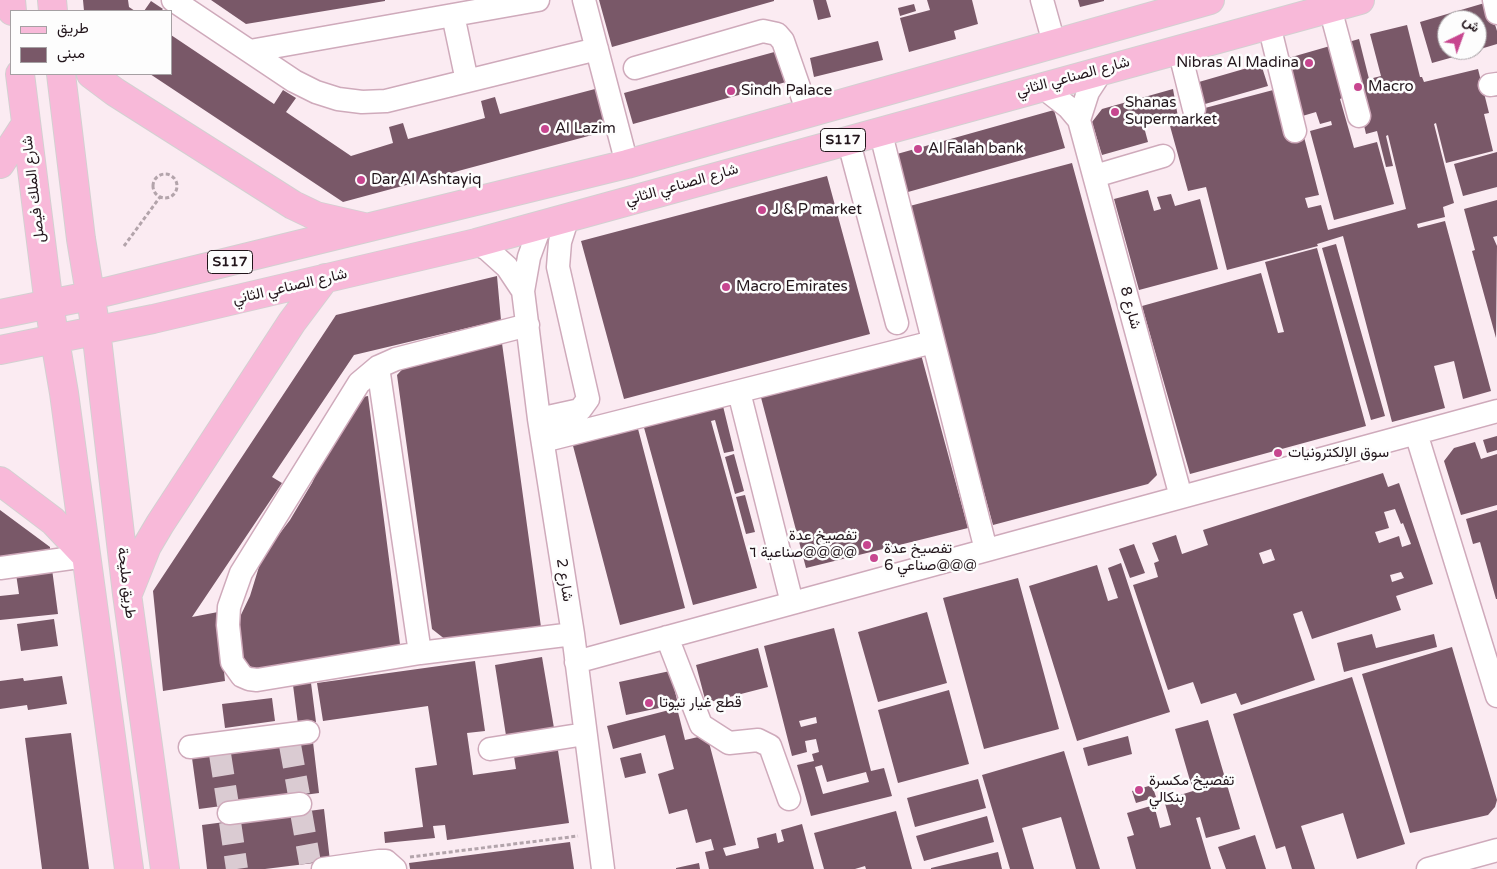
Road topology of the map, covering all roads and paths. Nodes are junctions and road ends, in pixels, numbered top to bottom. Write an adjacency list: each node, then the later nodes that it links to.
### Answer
1 (174, 0): 16 (street)
2 (538, 0): 11 (street)
3 (584, 0): 14 (street)
4 (1042, 0): 13 (street)
5 (1210, 0): 8 (main road, S117)
6 (1360, 0): 9 (main road, شارع الصناعي الثاني / S117)
7 (1494, 0): 10 (street)
8 (1159, 7): 13 (main road, S117)
9 (1330, 8): 12 (main road, شارع الصناعي الثاني / S117); 26 (street)
10 (1497, 12)
11 (453, 15): 16 (street); 22 (street)
12 (1269, 25): 15 (main road, شارع الصناعي الثاني / S117); 30 (street)
13 (1054, 43): 25 (main road, S117)
14 (596, 49): 22 (street); 34 (street)
15 (1180, 49): 18 (main road, شارع الصناعي الثاني / S117); 24 (street)
16 (250, 51): 22 (street)
17 (635, 68): 25 (street)
18 (1103, 69): 23 (main road, شارع الصناعي الثاني / S117); 27 (street)
19 (20, 75): 28 (main road, شارع الملك فيصل)
20 (61, 75): 44 (main road)
21 (92, 75): 39 (main road)
22 (468, 81)
23 (1041, 86): 27 (street, شارع 8); 29 (main road, شارع الصناعي الثاني / S117)
24 (1194, 109)
25 (808, 113): 34 (main road, S117)
26 (1359, 116)
27 (1079, 120): 35 (street, شارع 8)
28 (26, 124): 33 (main road); 45 (main road, شارع الملك فيصل)
29 (880, 130): 31 (main road, شارع الصناعي الثاني / S117); 51 (street)
30 (1295, 131)
31 (848, 139): 37 (main road, شارع الصناعي الثاني / S117); 47 (street)
32 (1163, 156): 35 (street)
33 (0, 164)
34 (626, 164): 39 (main road, S117)
35 (1095, 176): 60 (street, شارع 8)
36 (160, 197): 36 (path); 41 (path)
37 (568, 217): 38 (main road, شارع الصناعي الثاني / S117); 56 (street)
38 (541, 224): 40 (main road, شارع الصناعي الثاني / S117); 43 (street, شارع 2)
39 (370, 228): 44 (main road, S117)
40 (476, 243): 42 (main road, شارع الصناعي الثاني / S117); 43 (street, شارع 2)
41 (124, 246)
42 (325, 278): 49 (main road, شارع الصناعي الثاني / S117); 64 (main road)
43 (523, 291): 48 (street, شارع 2)
44 (89, 296): 45 (main road, S117); 49 (main road, طريق مليحة)
45 (49, 305): 46 (main road, S117); 50 (main road)
46 (0, 314)
47 (897, 322)
48 (528, 325): 53 (street); 56 (street, شارع 2)
49 (96, 330): 50 (main road, شارع الصناعي الثاني / S117); 64 (main road, طريق مليحة)
50 (55, 340): 52 (main road, شارع الصناعي الثاني / S117); 62 (main road)
51 (933, 342): 54 (street); 61 (street)
52 (0, 350)
53 (378, 367): 68 (street); 68 (street)
54 (739, 392): 58 (street); 65 (street)
55 (1497, 411): 57 (street)
56 (539, 419): 58 (street, شارع 2)
57 (1416, 433): 60 (street); 70 (street)
58 (543, 441): 66 (street, شارع 2)
59 (0, 481): 62 (main road)
60 (1181, 497): 61 (street)
61 (986, 550): 65 (street)
62 (86, 556): 63 (street); 83 (main road)
63 (0, 568)
64 (127, 594): 84 (main road, طريق مليحة)
65 (792, 603): 67 (street)
66 (572, 634): 68 (street); 69 (street, شارع 2)
67 (667, 637): 69 (street); 75 (street)
68 (420, 653)
69 (576, 662): 71 (street, شارع 2)
70 (1497, 696)
71 (585, 734): 74 (street); 78 (street, شارع 2)
72 (296, 737): 73 (street)
73 (190, 747)
74 (490, 749)
75 (789, 799)
76 (300, 804): 77 (street)
77 (229, 813)
78 (598, 834): 82 (path); 85 (street, شارع 2)
79 (1497, 850): 80 (street)
80 (1456, 865): 86 (street)
81 (315, 867): 82 (street)
82 (394, 867)
83 (129, 869)
84 (166, 869)
85 (603, 869)
86 (1428, 869)

